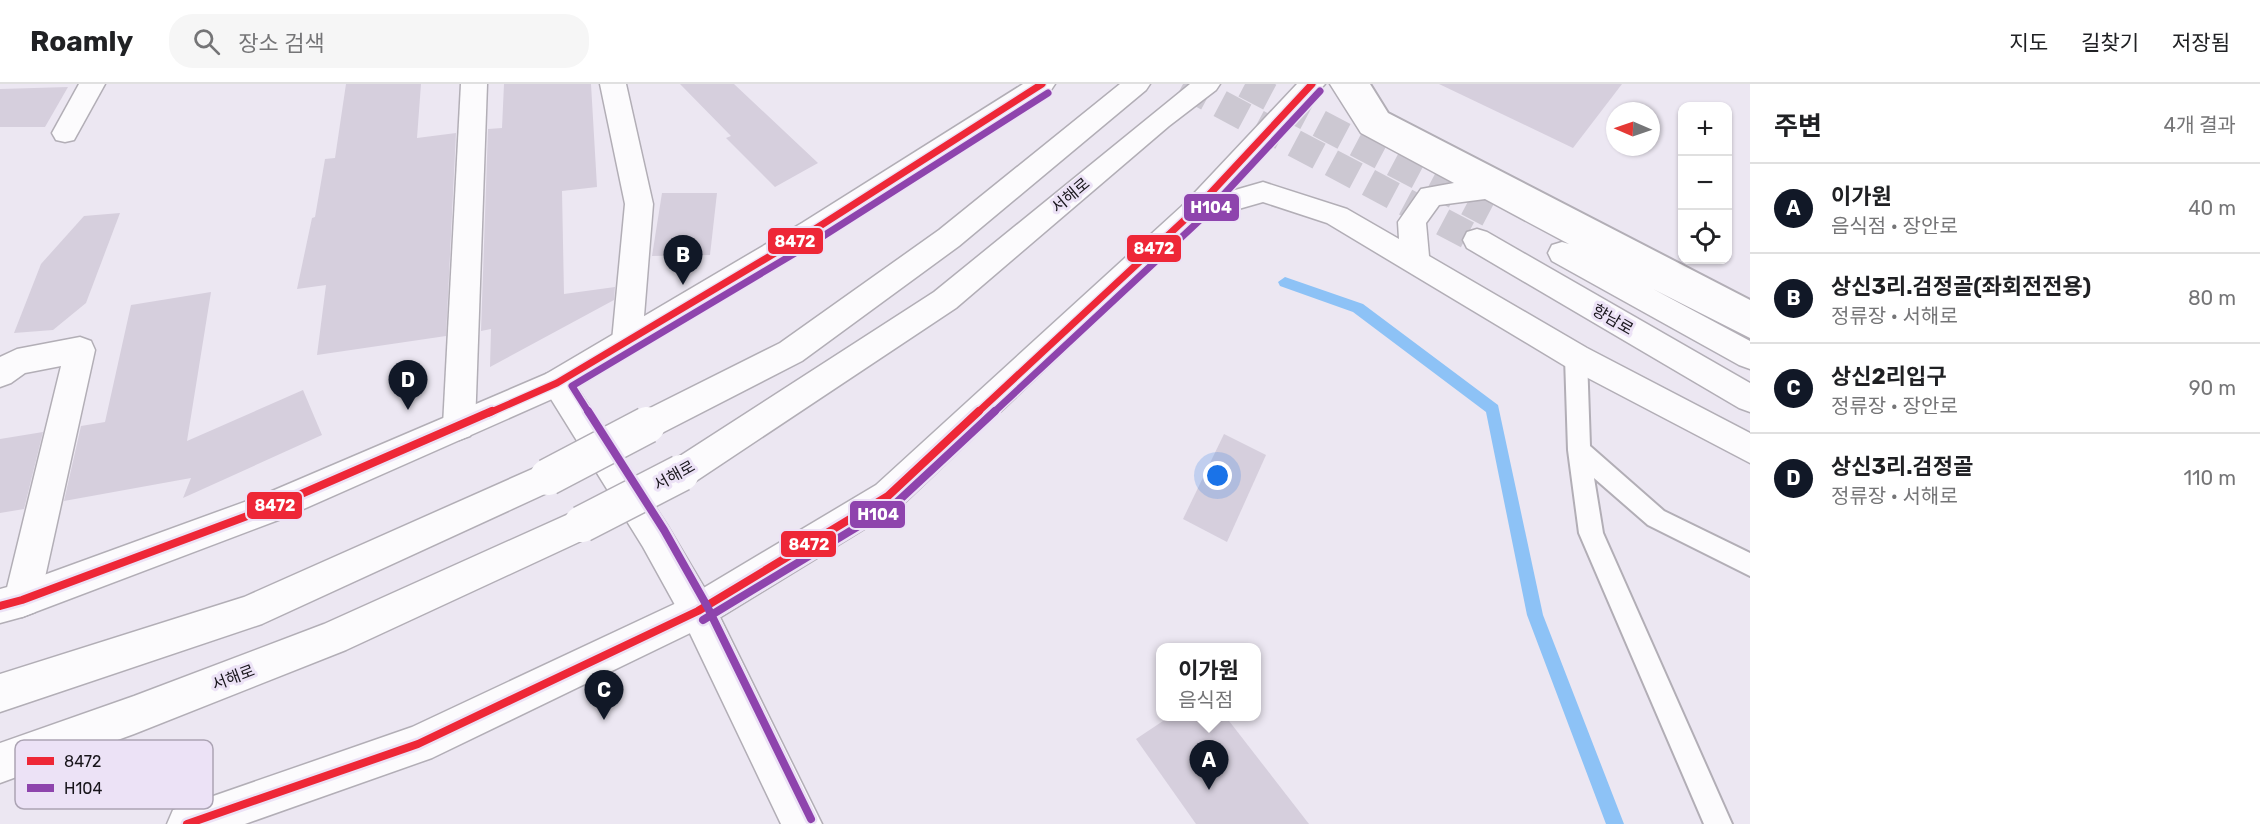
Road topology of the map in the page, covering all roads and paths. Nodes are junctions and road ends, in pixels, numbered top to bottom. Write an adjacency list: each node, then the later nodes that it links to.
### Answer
1 (92, 84): 10 (main road)
2 (474, 84): 22 (main road)
3 (613, 84): 16 (main road)
4 (1042, 84): 9 (main road)
5 (1137, 84): 28 (main road, bridge)
6 (1207, 84): 29 (main road, 서해로, bridge)
7 (1312, 84): 11 (main road)
8 (1355, 89): 12 (main road); 14 (lane)
9 (1020, 92): 16 (main road)
10 (64, 133)
11 (1193, 212): 13 (main road); 27 (main road)
12 (1485, 214): 13 (main road); 15 (main road); 17 (main road, 향남로); 21 (main road, 향남로)
13 (1415, 262): 18 (main road)
14 (1750, 310)
15 (1750, 326)
16 (627, 341): 20 (main road)
17 (1750, 356)
18 (1576, 357): 23 (main road); 24 (lane)
19 (0, 374): 26 (main road)
20 (557, 383): 22 (main road); 27 (main road)
21 (1750, 399)
22 (459, 426): 26 (main road)
23 (1750, 449)
24 (1579, 450): 25 (lane); 34 (lane)
25 (1750, 565)
26 (11, 603)
27 (698, 611): 32 (main road); 33 (main road)
28 (0, 693)
29 (64, 740)
30 (15, 758): 31 (main road, 서해로, bridge)
31 (0, 763)
32 (187, 824)
33 (802, 824)
34 (1719, 824)

